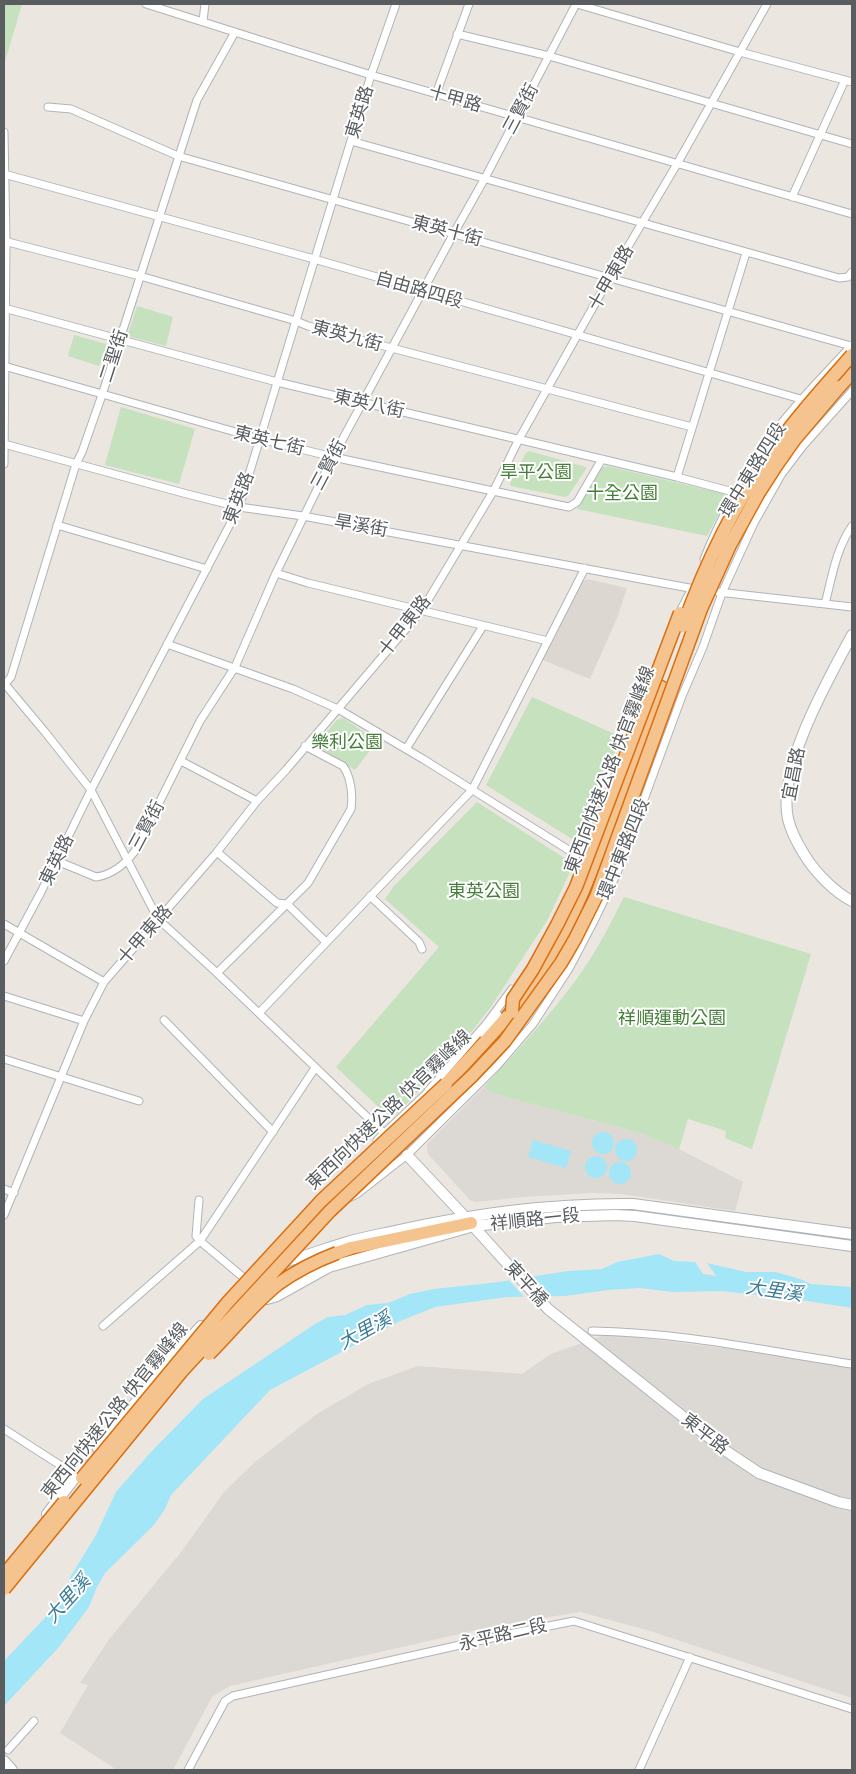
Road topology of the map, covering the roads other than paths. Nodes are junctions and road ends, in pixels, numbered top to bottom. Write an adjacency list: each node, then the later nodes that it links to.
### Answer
1 (146, 4): 7 (street, 十甲路)
2 (205, 4): 7 (street)
3 (396, 4): 12 (street, 東英路)
4 (469, 4): 9 (street)
5 (576, 4): 10 (street); 11 (street, 三賢街)
6 (767, 4): 10 (street, 十甲東路)
7 (203, 21): 8 (street, 十甲路)
8 (235, 32): 12 (street, 十甲路); 22 (street, 二聖街)
9 (457, 34): 11 (street); 14 (street)
10 (740, 52): 13 (street); 15 (street, 十甲東路)
11 (549, 56): 15 (street); 17 (street, 三賢街)
12 (371, 75): 14 (street, 十甲路); 20 (street, 東英路)
13 (849, 81): 19 (street)
14 (436, 94): 17 (street, 十甲路)
15 (712, 102): 19 (street); 23 (street, 十甲東路)
16 (48, 107): 22 (street, 東英十街)
17 (516, 117): 23 (street, 十甲路); 25 (street, 三賢街)
18 (4, 132): 24 (street)
19 (821, 135): 21 (street); 26 (street)
20 (351, 141): 25 (street); 27 (street, 東英路)
21 (852, 144)
22 (178, 156): 27 (street, 東英十街); 29 (street, 二聖街)
23 (677, 164): 26 (street, 十甲路); 30 (street, 十甲東路)
24 (4, 174): 29 (street, 自由路四段); 32 (street)
25 (485, 178): 30 (street); 31 (street, 三賢街)
26 (792, 197): 28 (street, 十甲路)
27 (333, 200): 31 (street, 東英十街); 34 (street, 東英路)
28 (852, 214)
29 (158, 216): 34 (street, 自由路四段); 36 (street, 二聖街)
30 (642, 222): 33 (street); 37 (street, 十甲東路)
31 (454, 233): 37 (street, 東英十街); 38 (street, 三賢街)
32 (5, 241): 36 (street, 東英九街); 39 (street)
33 (746, 253): 35 (street); 40 (street)
34 (314, 259): 38 (street, 自由路四段); 41 (street, 東英路)
35 (852, 272)
36 (140, 276): 41 (street, 東英九街); 43 (street, 二聖街)
37 (610, 277): 40 (street, 東英十街); 42 (street, 十甲東路)
38 (423, 291): 42 (street, 自由路四段); 44 (street, 三賢街)
39 (5, 308): 43 (street, 東英八街); 46 (street)
40 (728, 311): 45 (street, 東英十街); 48 (street)
41 (296, 321): 44 (street, 東英九街); 49 (street, 東英路)
42 (578, 336): 48 (street, 自由路四段); 50 (street, 十甲東路)
43 (119, 339): 49 (street, 東英八街); 52 (street, 二聖街)
44 (391, 348): 50 (street, 東英九街); 54 (street, 三賢街)
45 (852, 349): 53 (street, 環中東路四段); 110 (highway, 東西向快速公路 快官霧峰線, bridge)
46 (5, 366): 52 (street, 東英七街); 59 (street)
47 (852, 372): 138 (highway, 東西向快速公路 快官霧峰線, bridge)
48 (709, 374): 53 (street, 自由路四段); 56 (street)
49 (277, 382): 54 (street, 東英八街); 57 (street, 東英路)
50 (548, 389): 56 (street, 東英九街); 58 (street, 十甲東路)
51 (852, 391): 55 (street, 環中東路四段)
52 (102, 395): 57 (street, 東英七街); 63 (street, 二聖街)
53 (801, 399): 55 (street, 自由路四段); 66 (street, 環中東路四段)
54 (362, 402): 58 (street, 東英八街); 60 (street, 三賢街)
55 (833, 410): 76 (street, 環中東路四段)
56 (692, 427): 64 (street)
57 (260, 439): 60 (street, 東英七街); 67 (street, 東英路)
58 (519, 439): 61 (street, 東英八街); 65 (street, 十甲東路)
59 (4, 444): 62 (street); 63 (street, 旱溪街)
60 (333, 457): 65 (street, 東英七街); 68 (street, 三賢街)
61 (602, 460): 64 (street, 東英八街); 65 (street, 東英七街)
62 (4, 464)
63 (76, 464): 67 (street, 旱溪街); 69 (street, 二聖街)
64 (678, 477): 66 (street, 東英八街)
65 (494, 490): 71 (street, 十甲東路)
66 (737, 493): 75 (street, 環中東路四段)
67 (239, 507): 68 (street, 旱溪街); 73 (street, 東英路)
68 (303, 516): 71 (street, 旱溪街); 74 (street, 三賢街)
69 (57, 525): 73 (street); 86 (street, 二聖街)
70 (852, 526): 77 (street)
71 (461, 544): 72 (street, 旱溪街); 79 (street, 十甲東路)
72 (586, 568): 75 (street, 旱溪街); 83 (street)
73 (206, 569): 84 (street, 東英路)
74 (276, 573): 79 (street); 85 (street, 三賢街)
75 (692, 588): 76 (street, 旱溪街); 80 (street, 環中東路四段)
76 (722, 593): 77 (street, 旱溪街); 121 (street, 環中東路四段)
77 (825, 604): 78 (street, 旱溪街)
78 (852, 607)
79 (422, 610): 81 (street); 87 (street, 十甲東路)
80 (680, 613): 95 (street, 環中東路四段); 110 (highway, bridge); 117 (street, 環中東路四段)
81 (483, 626): 83 (street); 89 (street)
82 (852, 635): 99 (street, 宜昌路)
83 (548, 642): 92 (street)
84 (167, 644): 85 (street); 91 (street, 東英路)
85 (235, 667): 87 (street); 90 (street, 三賢街)
86 (4, 684): 91 (street)
87 (338, 709): 88 (street, 十甲東路); 89 (street)
88 (305, 746): 93 (street, 十甲東路); 100 (street)
89 (406, 749): 92 (street)
90 (181, 761): 93 (street); 97 (street, 三賢街)
91 (91, 790): 96 (street, 東英路); 97 (street)
92 (472, 790): 95 (street); 98 (street)
93 (257, 801): 94 (street, 十甲東路)
94 (217, 852): 100 (street); 101 (street, 十甲東路)
95 (583, 859): 117 (street, 環中東路四段)
96 (57, 861): 97 (street, 三賢街); 103 (street, 東英路)
97 (127, 862): 101 (street)
98 (370, 896): 104 (street); 105 (street)
99 (852, 901)
100 (287, 904): 104 (street); 107 (street)
101 (158, 920): 107 (street); 108 (street, 十甲東路)
102 (4, 924): 103 (street)
103 (18, 933): 106 (street, 東英路); 108 (street)
104 (326, 942): 111 (street)
105 (422, 949)
106 (4, 961)
107 (217, 973): 111 (street)
108 (104, 982): 113 (street, 十甲東路)
109 (4, 996): 113 (street)
110 (512, 1012): 142 (highway, 東西向快速公路 快官霧峰線, bridge)
111 (259, 1013): 115 (street)
112 (164, 1020): 119 (street)
113 (84, 1021): 116 (street, 十甲東路)
114 (4, 1059): 116 (street)
115 (315, 1068): 119 (street); 120 (street)
116 (61, 1077): 118 (street); 123 (street, 十甲東路)
117 (428, 1091): 120 (street, 環中東路四段)
118 (139, 1101)
119 (273, 1132): 129 (street)
120 (384, 1134): 121 (street); 127 (street, 環中東路四段)
121 (407, 1155): 126 (street); 127 (street, 環中東路四段)
122 (4, 1189): 123 (street)
123 (14, 1193): 125 (street, 十甲東路)
124 (199, 1200): 129 (street)
125 (4, 1215)
126 (473, 1225): 128 (street, 祥順路一段); 130 (street, 祥順路一段); 131 (street, 祥順路一段); 132 (street, 祥順路一段); 134 (street, 東平橋); 138 (highway, bridge)
127 (290, 1227): 131 (street, 環中東路四段)
128 (852, 1234)
129 (200, 1240): 131 (street); 133 (street)
130 (852, 1246)
131 (247, 1276): 132 (street, 環中東路四段)
132 (230, 1295): 139 (street, 環中東路四段)
133 (103, 1326)
134 (576, 1332): 140 (street, 東平路)
135 (592, 1332): 136 (street)
136 (852, 1364)
137 (4, 1429): 139 (street)
138 (134, 1430): 143 (highway, 東西向快速公路 快官霧峰線, bridge)
139 (76, 1476): 141 (street, 環中東路四段)
140 (852, 1505)
141 (4, 1567)
142 (4, 1575)
143 (4, 1589)
144 (690, 1657): 145 (street, 永平路二段); 150 (street, 永平路二段); 151 (street)
145 (852, 1709)
146 (34, 1721): 147 (street)
147 (8, 1750)
148 (4, 1761): 149 (street)
149 (12, 1770)
150 (188, 1770)
151 (639, 1770)

